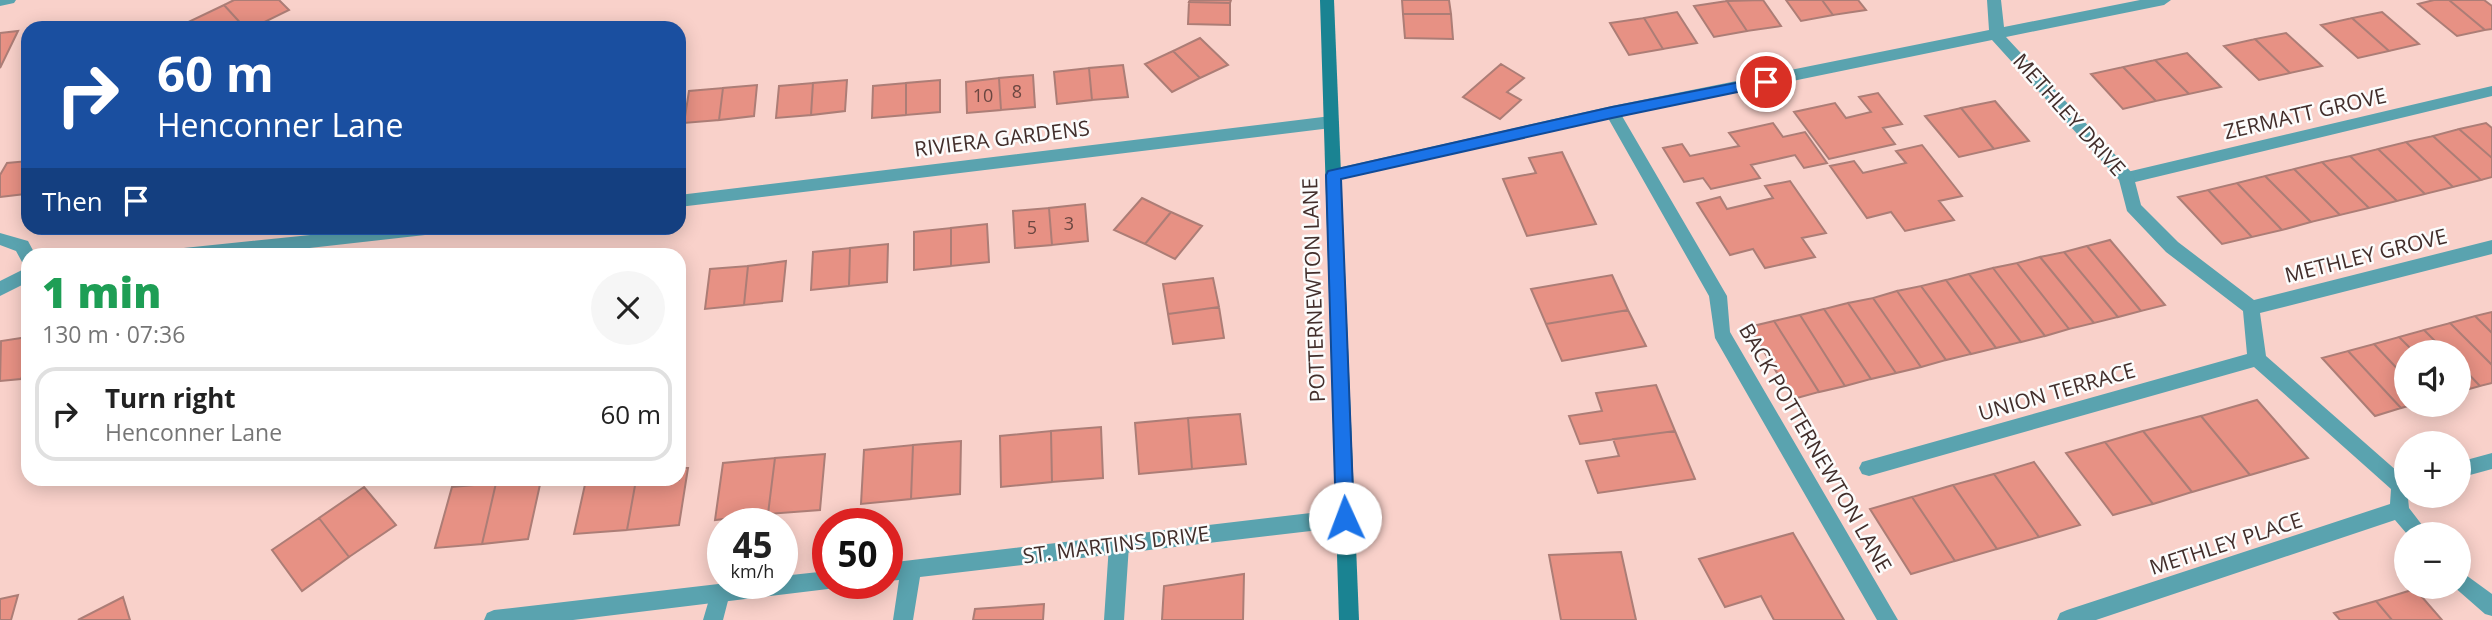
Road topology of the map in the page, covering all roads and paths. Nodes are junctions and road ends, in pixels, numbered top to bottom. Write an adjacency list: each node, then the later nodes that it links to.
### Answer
1 (9, 0): 5 (street)
2 (1326, 0): 9 (main road, POTTERNEWTON LANE)
3 (1994, 0): 6 (street)
4 (2164, 0): 6 (street)
5 (0, 1)
6 (1997, 36): 8 (street); 11 (street, METHLEY DRIVE)
7 (2492, 91): 11 (street, ZERMATT GROVE)
8 (1612, 113): 10 (street); 41 (street, BACK POTTERNEWTON LANE)
9 (1331, 122): 10 (main road, POTTERNEWTON LANE); 12 (street, RIVIERA GARDENS)
10 (1334, 175): 27 (main road, POTTERNEWTON LANE)
11 (2127, 178): 20 (street, METHLEY DRIVE)
12 (686, 200)
13 (369, 235): 17 (street)
14 (0, 239): 16 (street)
15 (2492, 247): 20 (street, METHLEY GROVE)
16 (23, 248)
17 (248, 248)
18 (21, 278): 19 (street)
19 (0, 289)
20 (2250, 308): 21 (street)
21 (2257, 359): 24 (street, UNION TERRACE); 25 (street)
22 (2492, 461): 23 (street)
23 (2471, 467)
24 (1870, 468)
25 (2394, 476)
26 (2399, 510): 28 (street); 42 (street, METHLEY PLACE)
27 (1345, 518): 29 (street, ST. MARTINS DRIVE); 40 (main road, POTTERNEWTON LANE)
28 (2409, 522)
29 (1119, 545): 30 (street, ST. MARTINS DRIVE); 39 (street)
30 (911, 570): 31 (street, ST. MARTINS DRIVE); 38 (street)
31 (903, 571)
32 (2471, 589): 35 (street)
33 (707, 595): 36 (street)
34 (718, 599): 37 (street)
35 (2492, 607)
36 (494, 620)
37 (713, 620)
38 (903, 620)
39 (1114, 620)
40 (1349, 620)
41 (1888, 620)
42 (2067, 620)

